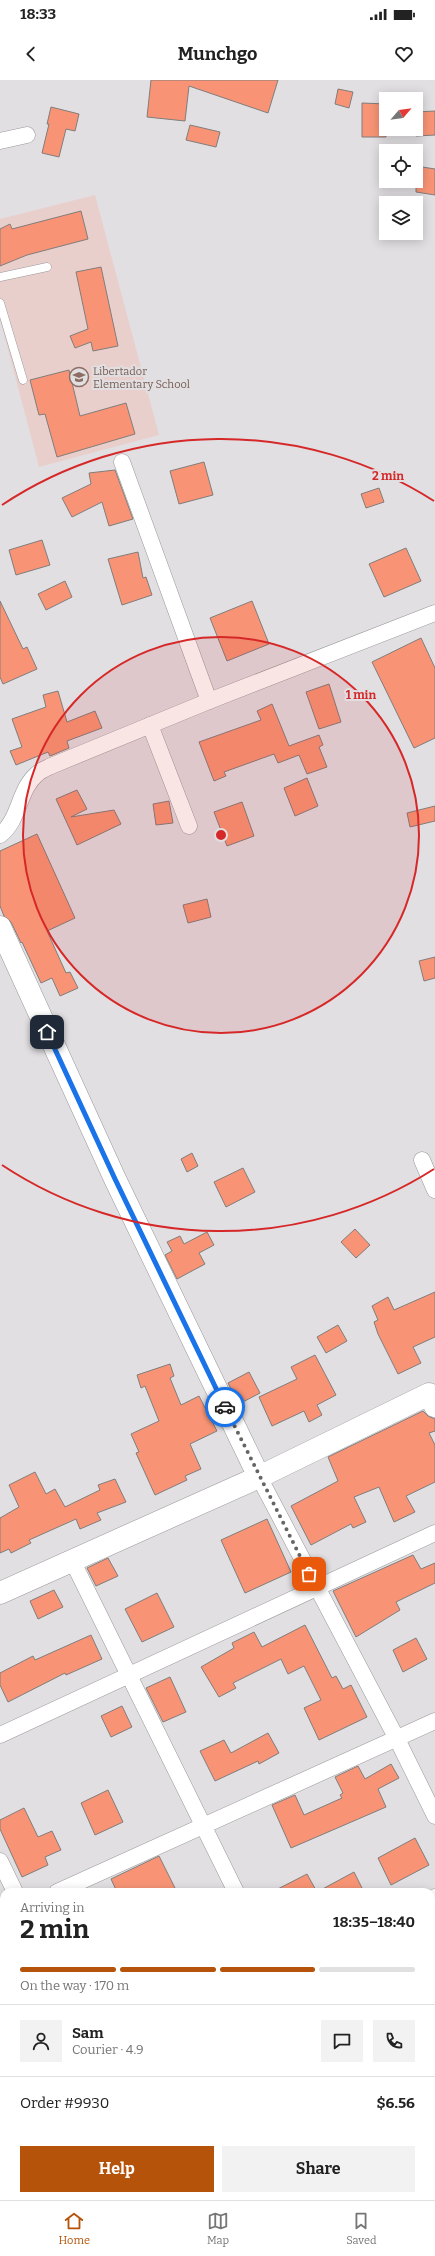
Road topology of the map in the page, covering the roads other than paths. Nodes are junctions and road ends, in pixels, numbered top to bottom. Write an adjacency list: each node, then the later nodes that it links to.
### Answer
1 (28, 135): 2 (street)
2 (0, 141)
3 (47, 267): 4 (lane)
4 (0, 277)
5 (0, 303): 6 (lane)
6 (23, 380)
7 (122, 462): 9 (street)
8 (435, 613): 9 (street)
9 (209, 701): 10 (street)
10 (150, 725): 11 (street); 12 (street)
11 (188, 826)
12 (0, 835)
13 (0, 927): 17 (street)
14 (422, 1160): 15 (street)
15 (435, 1190)
16 (433, 1397): 17 (street)
17 (259, 1477): 19 (street); 20 (street)
18 (435, 1533): 20 (street)
19 (72, 1560): 21 (street); 22 (street)
20 (317, 1587): 22 (street); 25 (street)
21 (0, 1593)
22 (128, 1677): 24 (street); 27 (street)
23 (435, 1721): 25 (street)
24 (0, 1735)
25 (397, 1739): 26 (street); 27 (street)
26 (435, 1816)
27 (204, 1826): 30 (street); 31 (street)
28 (0, 1861): 29 (street)
29 (13, 1888)
30 (66, 1888)
31 (234, 1888)

